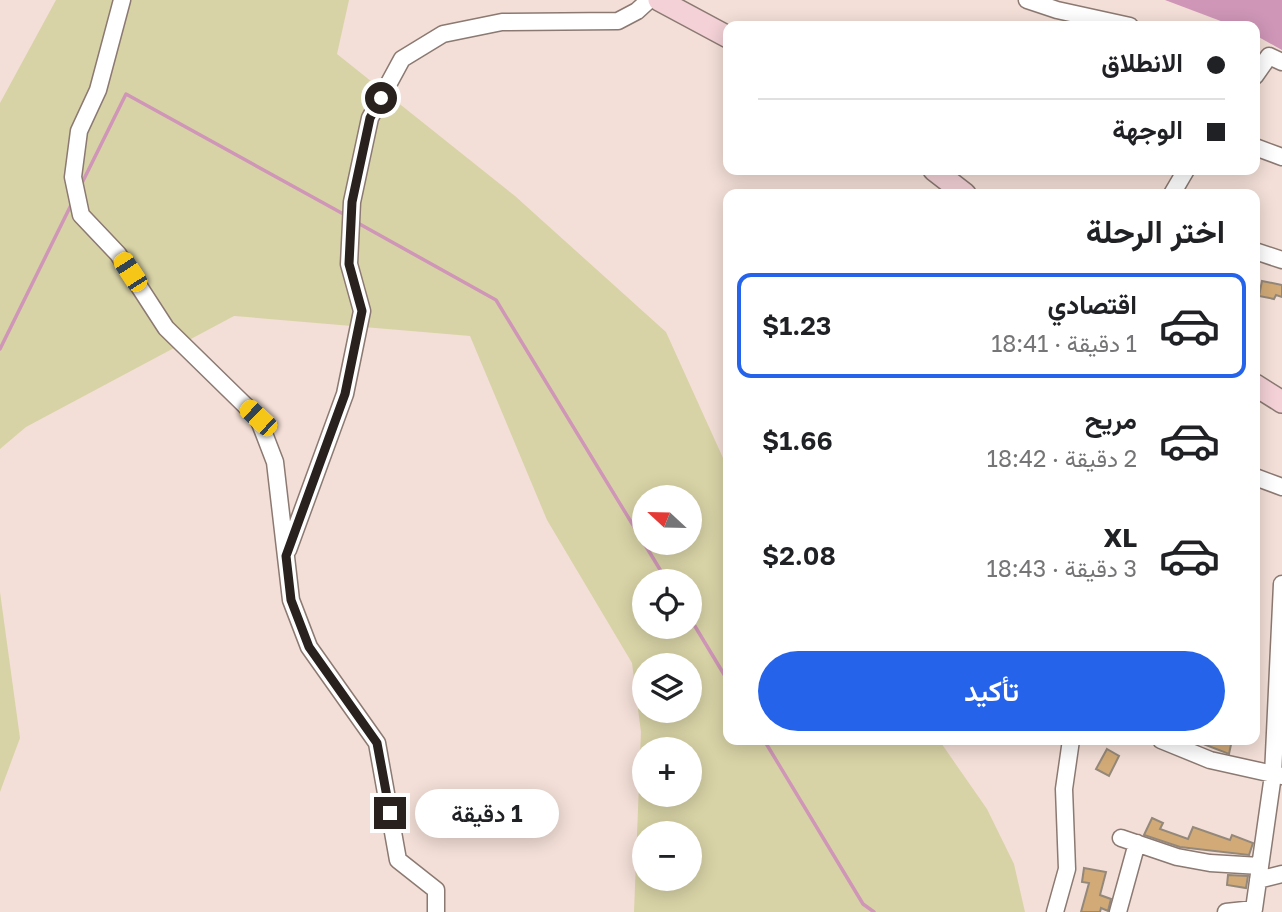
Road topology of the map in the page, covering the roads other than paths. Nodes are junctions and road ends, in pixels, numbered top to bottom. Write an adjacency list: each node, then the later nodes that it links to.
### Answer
1 (122, 0): 19 (street)
2 (649, 0): 19 (street)
3 (659, 0): 6 (street)
4 (1027, 0): 5 (street)
5 (1079, 21)
6 (723, 34)
7 (1282, 62): 8 (street)
8 (1260, 66)
9 (1260, 149): 10 (street)
10 (1282, 157)
11 (940, 175): 12 (street)
12 (959, 189)
13 (1260, 253): 14 (street)
14 (1282, 260)
15 (1260, 388): 16 (street)
16 (1282, 402)
17 (1260, 479): 18 (street)
18 (1282, 486)
19 (286, 556): 28 (street)
20 (1282, 584): 23 (street)
21 (1070, 745): 29 (street)
22 (1173, 745): 23 (street)
23 (1278, 776): 26 (street)
24 (1122, 838): 25 (street)
25 (1138, 843): 26 (street); 30 (street)
26 (1259, 873): 27 (street); 31 (street)
27 (1282, 874)
28 (436, 912)
29 (1055, 912)
30 (1118, 912)
31 (1226, 912)

